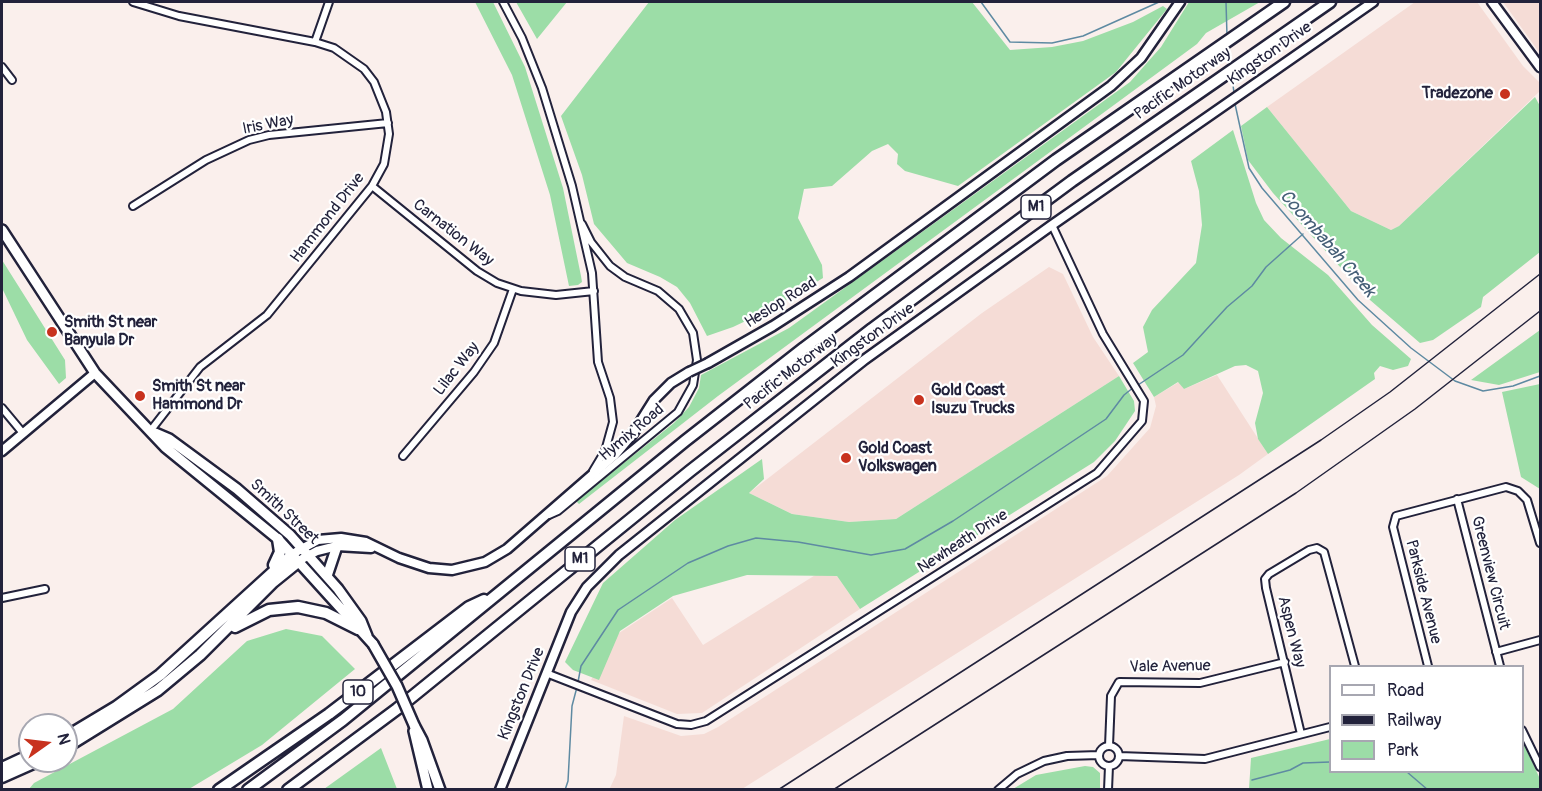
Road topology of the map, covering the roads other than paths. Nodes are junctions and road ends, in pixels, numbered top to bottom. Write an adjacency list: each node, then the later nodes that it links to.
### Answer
1 (133, 2): 9 (street, Hammond Drive)
2 (329, 2): 9 (street)
3 (503, 2): 16 (street, Hymix Road)
4 (1180, 2): 27 (street, Heslop Road, bridge)
5 (1284, 2): 38 (highway, Pacific Motorway / M1)
6 (1330, 2): 67 (highway, Pacific Motorway / M1)
7 (1373, 2): 17 (street, Kingston Drive)
8 (1492, 2): 11 (street)
9 (315, 42): 13 (street, Hammond Drive)
10 (2, 67): 12 (street)
11 (1540, 67)
12 (12, 80)
13 (388, 123): 14 (street, Hammond Drive); 15 (street, Iris Way)
14 (372, 186): 19 (street, Carnation Way); 24 (street, Hammond Drive)
15 (133, 206)
16 (579, 215): 20 (street, Hymix Road); 29 (street, Hymix Road)
17 (1052, 225): 49 (street, Kingston Drive); 49 (street, Newheath Drive)
18 (2, 230): 21 (main road, Smith Street)
19 (513, 289): 20 (street, Carnation Way); 26 (street, Lilac Way)
20 (594, 291): 27 (street, Hymix Road)
21 (95, 373): 23 (street); 24 (main road, Smith Street)
22 (2, 408): 23 (street)
23 (22, 432): 25 (street)
24 (153, 432): 30 (main road, Smith Street); 34 (main road, Smith Street)
25 (2, 451)
26 (404, 456)
27 (591, 474): 29 (street, Heslop Road)
28 (1457, 499): 31 (street, Greenview Circuit); 44 (street, Greenview Circuit); 47 (street, Parkside Avenue)
29 (542, 518): 33 (street, Heslop Road)
30 (278, 539): 34 (main road, Smith Street); 35 (highway)
31 (1540, 543)
32 (337, 546): 33 (street, Heslop Road); 34 (street, Heslop Road); 36 (main road)
33 (380, 549): 34 (street, Heslop Road)
34 (301, 554): 35 (highway); 36 (main road, Smith Street); 40 (main road, Smith Street); 41 (highway)
35 (267, 575): 52 (highway)
36 (327, 576): 43 (main road, Smith Street)
37 (45, 589): 39 (street)
38 (493, 596): 65 (highway, 10); 66 (highway, Pacific Motorway / M1)
39 (2, 598)
40 (358, 629): 41 (highway); 43 (main road, Smith Street)
41 (221, 636): 55 (highway)
42 (1540, 640): 44 (street)
43 (371, 641): 50 (main road, Smith Street, bridge)
44 (1496, 652): 48 (street, Greenview Circuit)
45 (1285, 662): 46 (street, Aspen Way); 53 (street, Aspen Way); 56 (street, Vale Avenue)
46 (1355, 665)
47 (1428, 665)
48 (1500, 665)
49 (546, 674): 70 (street, Kingston Drive)
50 (414, 725): 68 (main road, Smith Street); 69 (main road, Smith Street)
51 (1329, 727): 53 (street)
52 (78, 730)
53 (1301, 734): 58 (street)
54 (1524, 734): 61 (street)
55 (78, 740)
56 (1109, 746): 57 (street); 58 (street)
57 (1099, 755): 60 (street); 71 (street)
58 (1119, 756): 60 (street)
59 (18, 761): 62 (highway)
60 (1109, 766): 72 (street)
61 (1540, 766)
62 (2, 768)
63 (18, 770): 64 (highway)
64 (2, 777)
65 (219, 789)
66 (248, 789)
67 (288, 789)
68 (428, 789)
69 (440, 789)
70 (500, 789)
71 (998, 789)
72 (1108, 789)

